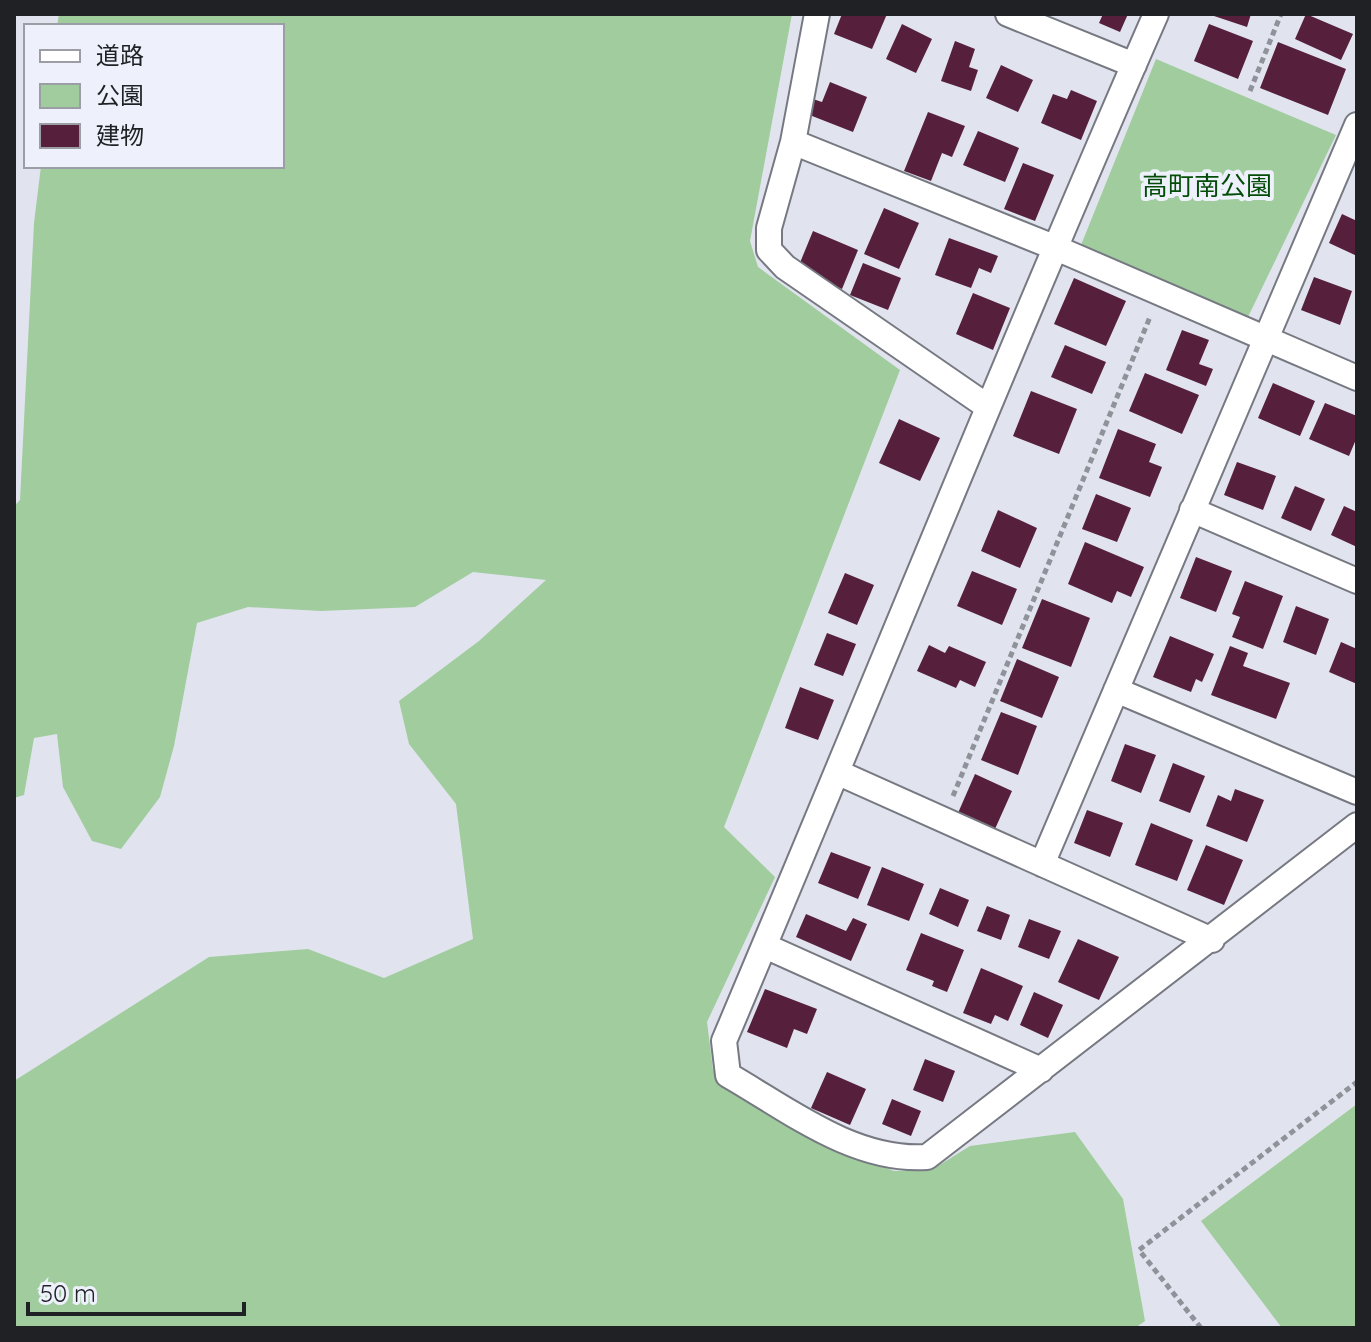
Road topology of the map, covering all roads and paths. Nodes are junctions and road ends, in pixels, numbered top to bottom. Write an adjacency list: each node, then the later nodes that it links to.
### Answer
1 (817, 14): 8 (street)
2 (1008, 14): 5 (street)
3 (1156, 14): 5 (street)
4 (1281, 14): 6 (path)
5 (1134, 65): 10 (street)
6 (1250, 91)
7 (1357, 125): 9 (street)
8 (793, 142): 10 (street); 14 (street)
9 (1349, 169): 12 (street)
10 (1056, 248): 11 (street); 14 (street)
11 (1160, 294): 12 (street); 20 (path)
12 (1263, 339): 13 (street); 15 (street)
13 (1357, 378)
14 (988, 407): 18 (street)
15 (1192, 510): 16 (street); 17 (street)
16 (1357, 581)
17 (1116, 690): 19 (street); 22 (street)
18 (839, 773): 20 (street); 24 (street)
19 (1357, 792)
20 (944, 819): 22 (street)
21 (1357, 825): 23 (street)
22 (1042, 864): 23 (street)
23 (1212, 940): 25 (street)
24 (765, 946): 25 (street); 25 (street)
25 (1041, 1070)
26 (1357, 1082): 27 (path)
27 (1201, 1328)

